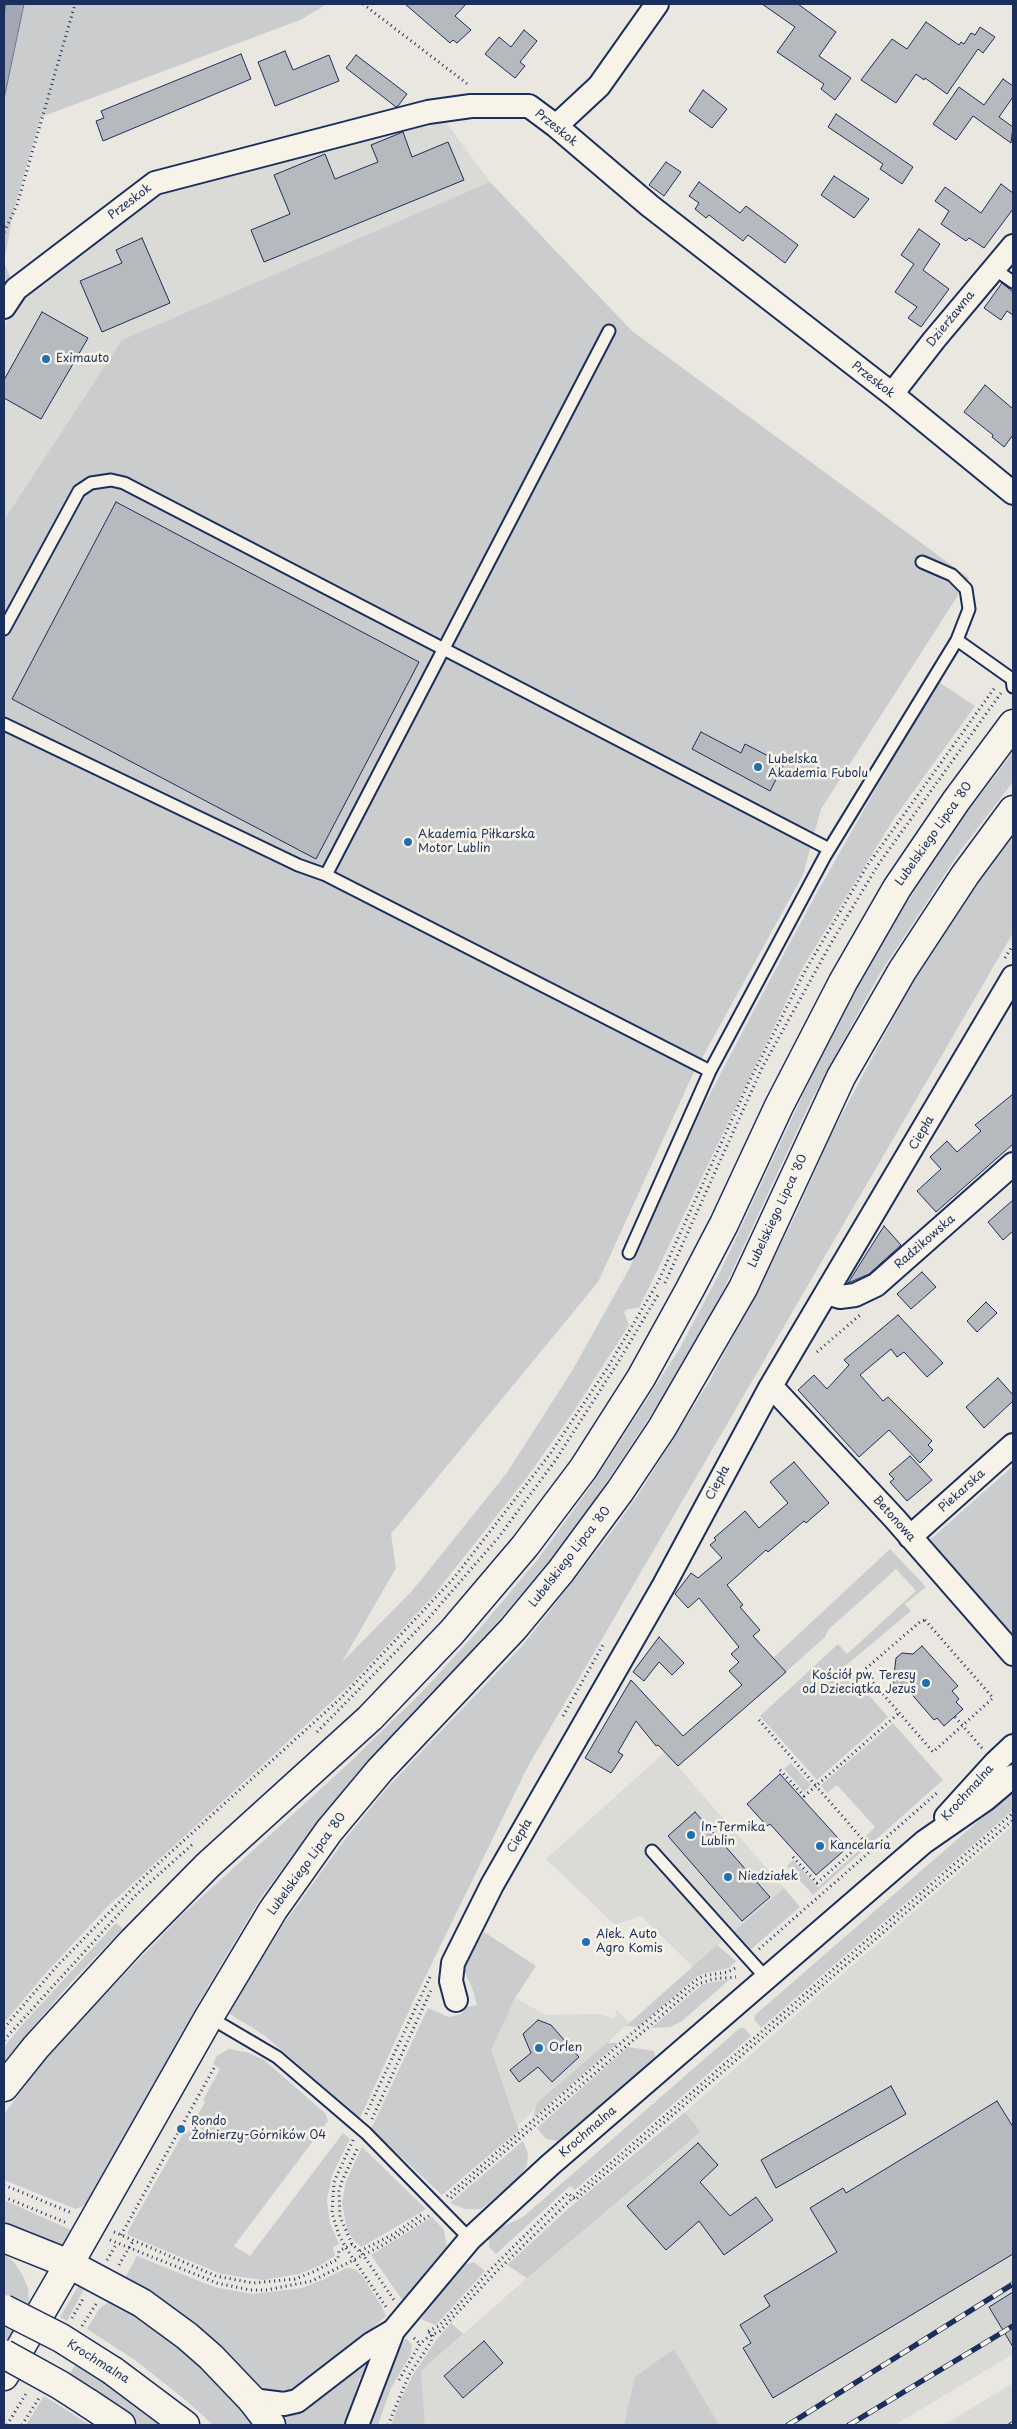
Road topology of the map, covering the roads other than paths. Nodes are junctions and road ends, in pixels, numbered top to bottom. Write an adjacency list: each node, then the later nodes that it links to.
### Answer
1 (657, 4): 2 (street)
2 (556, 126): 6 (street, Przeskok); 8 (street, Przeskok)
3 (1013, 246): 4 (street, Dzierżawna)
4 (993, 268): 5 (lane); 8 (street, Dzierżawna)
5 (1013, 282)
6 (4, 307)
7 (609, 331): 13 (lane)
8 (892, 394): 9 (street, Przeskok)
9 (1013, 493)
10 (922, 562): 12 (lane)
11 (4, 629): 13 (lane)
12 (957, 640): 14 (lane); 18 (lane)
13 (443, 648): 18 (lane); 19 (lane)
14 (1011, 680)
15 (4, 724): 19 (lane)
16 (1013, 724): 36 (main road, Lubelskiego Lipca '80)
17 (1013, 810): 35 (main road, Lubelskiego Lipca '80)
18 (829, 849): 21 (lane)
19 (326, 875): 21 (lane)
20 (1013, 977): 24 (street, Ciepła)
21 (710, 1071): 23 (lane)
22 (1013, 1164): 24 (street, Radzikowska)
23 (629, 1253)
24 (827, 1293): 25 (street, Ciepła)
25 (771, 1386): 27 (street, Betonowa); 34 (street, Ciepła)
26 (1013, 1445): 27 (street, Piekarska)
27 (910, 1537): 28 (street, Betonowa)
28 (1013, 1654)
29 (1013, 1746): 31 (street, Krochmalna)
30 (1013, 1776): 31 (street, Krochmalna)
31 (924, 1842): 33 (street, Krochmalna)
32 (652, 1851): 33 (lane)
33 (766, 1980): 38 (street, Krochmalna)
34 (456, 2000)
35 (209, 2017): 38 (lane); 39 (main road, Lubelskiego Lipca '80)
36 (4, 2087)
37 (4, 2238): 39 (main road)
38 (470, 2239): 41 (street, Krochmalna)
39 (69, 2264): 43 (main road, Lubelskiego Lipca '80); 44 (main road)
40 (4, 2309): 46 (main road, Krochmalna, bridge)
41 (396, 2328): 44 (street, Krochmalna); 48 (street)
42 (4, 2354): 45 (main road, bridge)
43 (4, 2376)
44 (252, 2400): 47 (main road)
45 (121, 2425)
46 (185, 2425)
47 (270, 2425)
48 (357, 2425)

